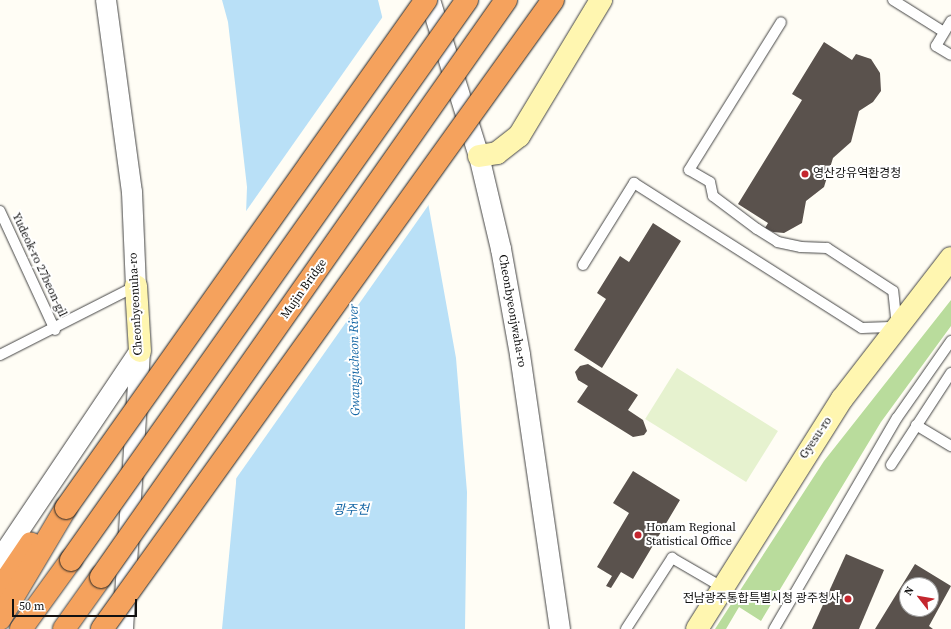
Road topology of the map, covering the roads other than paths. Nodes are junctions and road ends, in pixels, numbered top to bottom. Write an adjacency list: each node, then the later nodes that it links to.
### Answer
1 (106, 0): 17 (street, Cheonbyeonuha-ro)
2 (426, 0): 29 (highway, bridge)
3 (430, 0): 13 (street, Cheonbyeonjwaha-ro)
4 (467, 0): 34 (highway, bridge)
5 (506, 0): 35 (highway, Mujin Bridge, bridge)
6 (553, 0): 36 (highway, bridge)
7 (601, 0): 13 (street)
8 (892, 0): 11 (lane)
9 (951, 21): 11 (lane)
10 (781, 22): 18 (lane)
11 (944, 32): 12 (lane)
12 (951, 55)
13 (479, 156): 38 (street, Cheonbyeonjwaha-ro)
14 (0, 211): 19 (lane, Yudeok-ro 27beon-gil)
15 (951, 258): 18 (street, Gyesu-ro)
16 (583, 265): 18 (lane)
17 (136, 286): 19 (lane, Yudeok-ro 27beon-gil); 21 (street, Cheonbyeonuha-ro)
18 (897, 327): 31 (street, Gyesu-ro)
19 (55, 330): 22 (lane, Yudeok-ro 27beon-gil)
20 (951, 341): 41 (lane)
21 (140, 351): 30 (street); 37 (street, Cheonbyeonuha-ro)
22 (0, 355)
23 (951, 373): 24 (lane)
24 (942, 385): 25 (lane); 26 (lane)
25 (951, 391)
26 (916, 426): 27 (lane); 28 (lane)
27 (951, 446)
28 (891, 465)
29 (66, 508): 32 (highway); 33 (highway)
30 (0, 559)
31 (722, 587): 39 (lane); 40 (street, Gyesu-ro)
32 (0, 589)
33 (0, 619)
34 (21, 629)
35 (64, 629)
36 (102, 629)
37 (123, 629)
38 (560, 629)
39 (626, 629)
40 (697, 629)
41 (774, 629)

